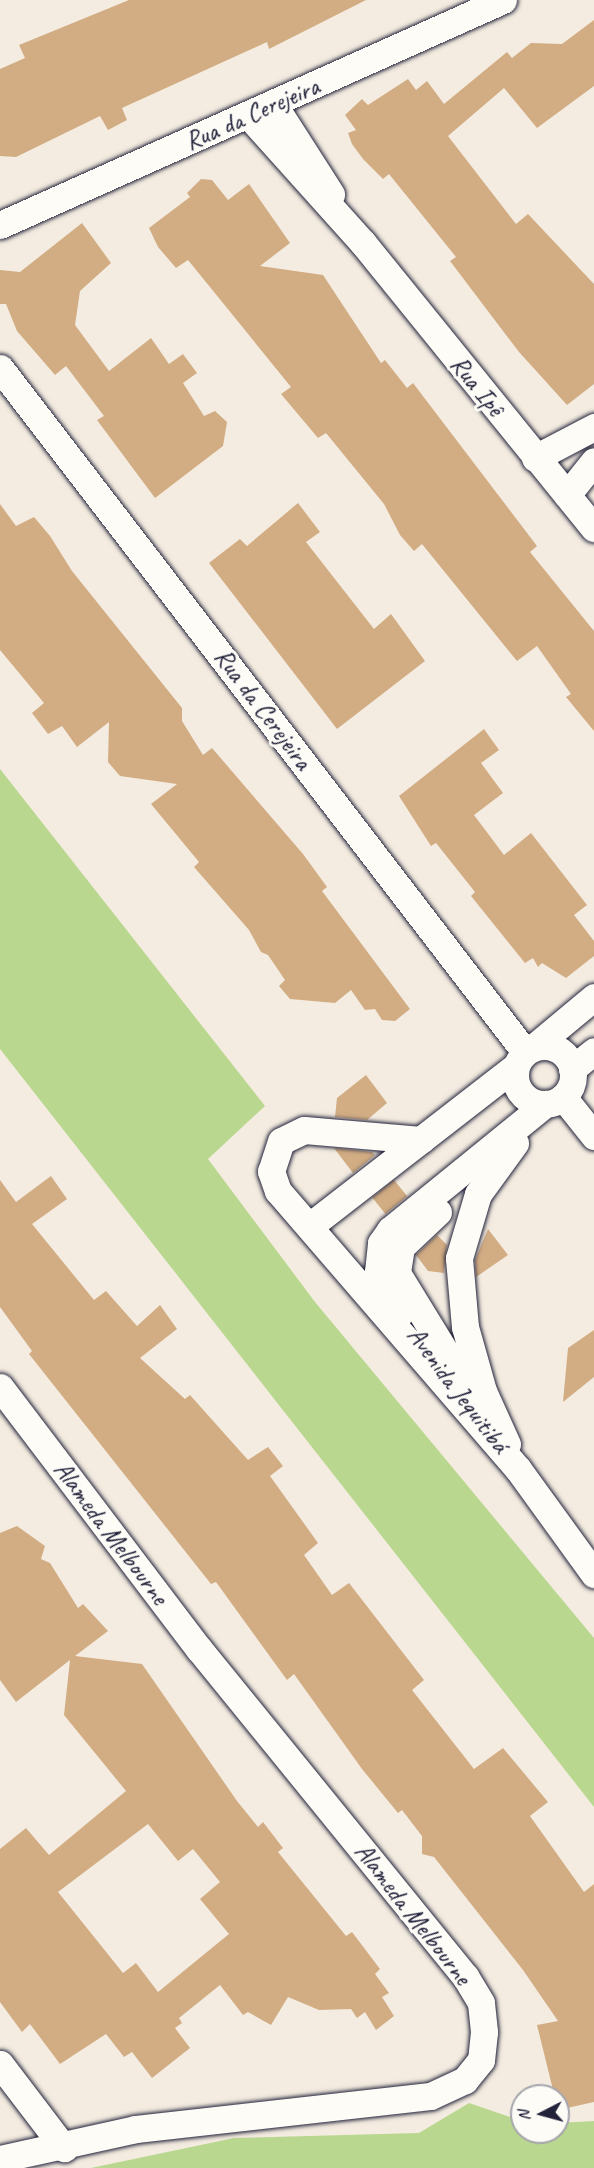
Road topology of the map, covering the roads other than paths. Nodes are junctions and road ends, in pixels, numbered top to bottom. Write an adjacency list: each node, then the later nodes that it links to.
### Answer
1 (503, 0): 2 (street, Rua da Cerejeira)
2 (274, 105): 3 (street, Rua da Cerejeira); 5 (street, Rua Ipê)
3 (249, 116): 4 (street, Rua da Cerejeira); 5 (street, Rua Ipê)
4 (0, 225)
5 (363, 243): 8 (street, Rua Ipê)
6 (0, 368): 14 (street, Rua da Cerejeira)
7 (594, 427): 8 (street)
8 (535, 458): 10 (street, Rua Ipê)
9 (594, 461): 10 (street)
10 (567, 495): 11 (street, Rua Ipê)
11 (594, 528)
12 (594, 997): 14 (street)
13 (594, 1051): 15 (street)
14 (523, 1063): 15 (street); 16 (street, Rua da Cerejeira); 18 (street); 20 (street)
15 (572, 1069): 16 (street)
16 (554, 1101): 17 (street); 19 (street); 22 (street, Avenida Jequitibá)
17 (594, 1136)
18 (421, 1140): 20 (street); 20 (street)
19 (503, 1155): 22 (street); 22 (street, Avenida Jequitibá)
20 (317, 1232): 22 (street)
21 (0, 1387): 25 (street, Alameda Melbourne)
22 (519, 1469): 23 (street)
23 (594, 1574)
24 (0, 2064): 25 (street)
25 (64, 2148): 26 (street, Alameda Melbourne)
26 (0, 2159)

